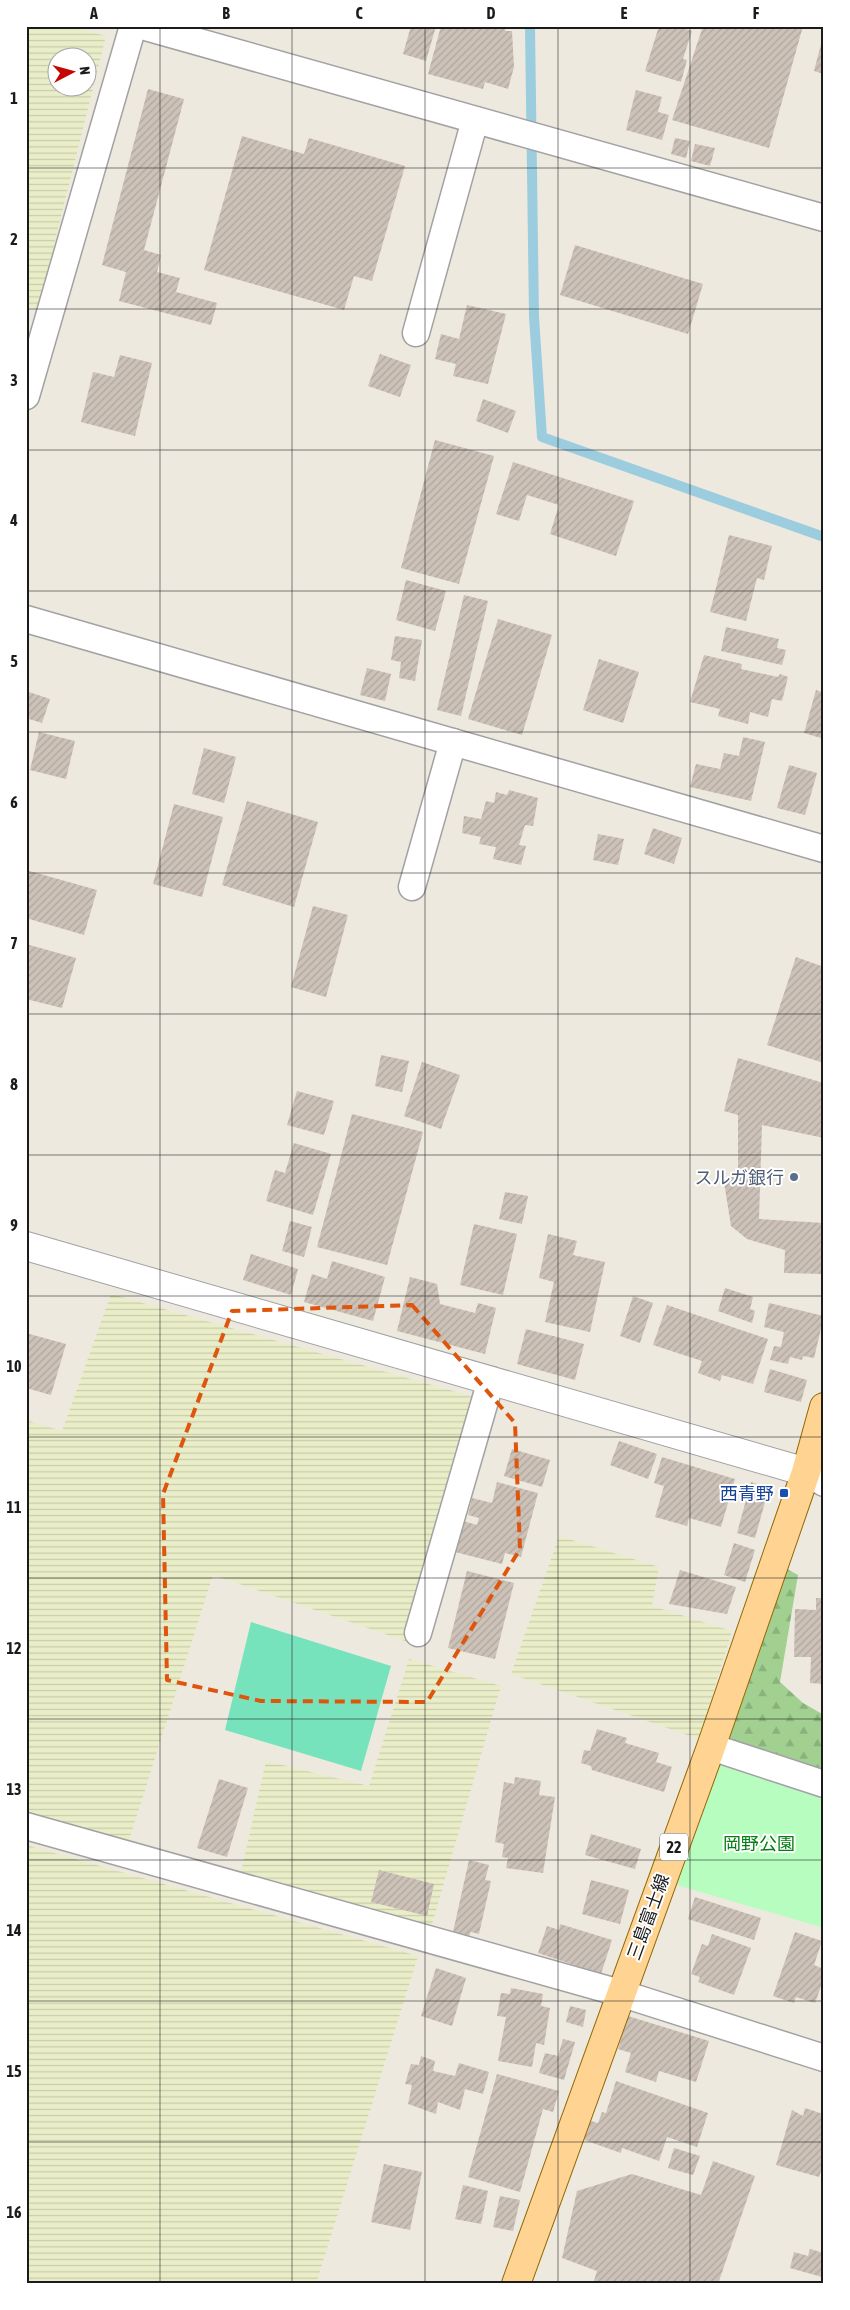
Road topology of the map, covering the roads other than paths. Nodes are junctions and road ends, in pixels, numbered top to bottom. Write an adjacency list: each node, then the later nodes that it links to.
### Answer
1 (133, 26): 6 (street)
2 (142, 26): 3 (street)
3 (475, 120): 4 (street); 5 (street)
4 (824, 218)
5 (416, 333)
6 (26, 396)
7 (26, 619): 8 (street)
8 (453, 742): 9 (street); 10 (street)
9 (824, 849)
10 (412, 887)
11 (26, 1246): 12 (street)
12 (491, 1380): 14 (street); 15 (street)
13 (824, 1407): 14 (main road, 三島富士線 / 22)
14 (815, 1477): 16 (main road, 三島富士線 / 22)
15 (418, 1633)
16 (711, 1747): 17 (street); 19 (main road, 三島富士線 / 22)
17 (824, 1784)
18 (26, 1826): 19 (street)
19 (620, 1993): 20 (street); 21 (main road, 三島富士線 / 22)
20 (824, 2058)
21 (516, 2284)

